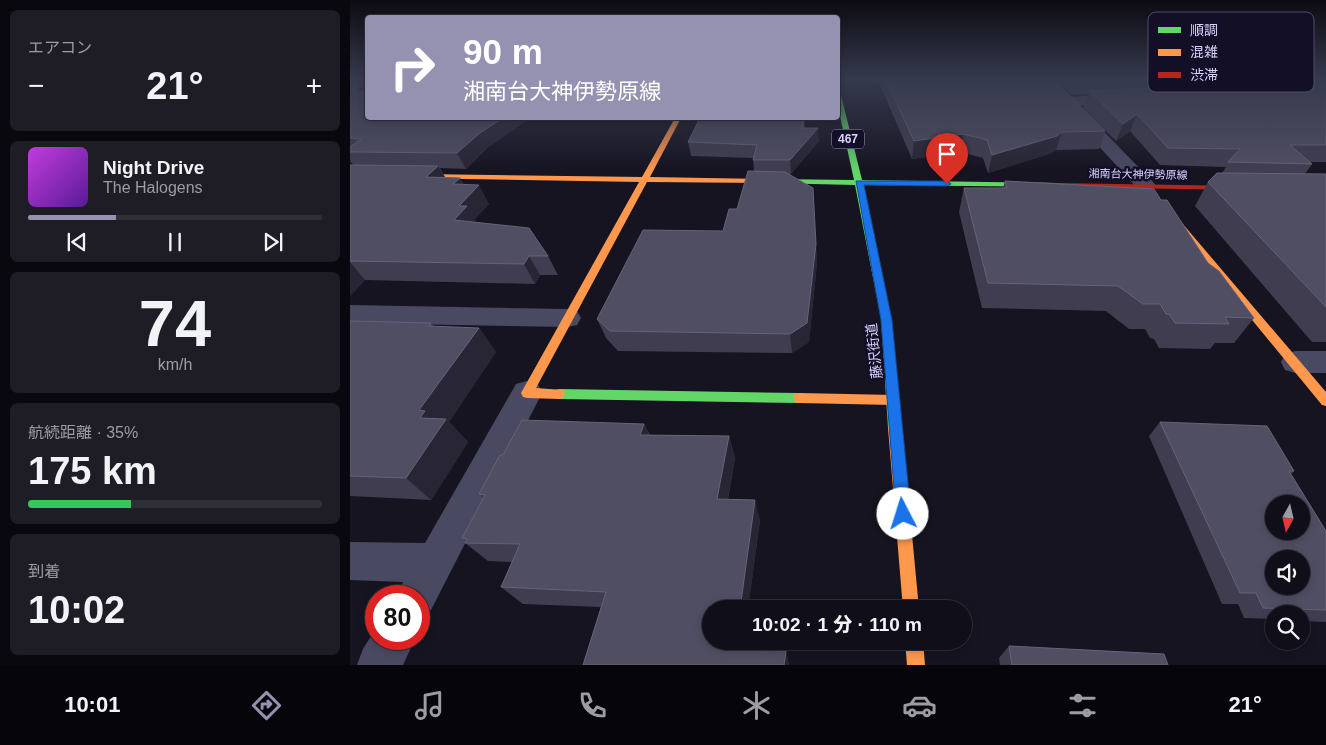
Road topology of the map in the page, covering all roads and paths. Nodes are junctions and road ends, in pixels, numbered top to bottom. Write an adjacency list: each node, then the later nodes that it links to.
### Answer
1 (842, 109): 6 (main road, 藤沢街道 / 467)
2 (1072, 109): 8 (street)
3 (677, 120): 5 (main road)
4 (350, 175): 5 (main road, 湘南台大神伊勢原線)
5 (643, 180): 6 (main road, 湘南台大神伊勢原線); 10 (main road)
6 (859, 183): 8 (main road, 湘南台大神伊勢原線); 14 (main road, 藤沢街道 / 467)
7 (1250, 188): 8 (main road, 湘南台大神伊勢原線)
8 (1155, 197): 11 (main road)
9 (350, 314): 10 (street)
10 (568, 318): 13 (main road)
11 (1295, 362): 12 (street); 15 (main road)
12 (1326, 362)
13 (527, 393): 14 (main road); 17 (street)
14 (894, 400): 19 (main road, 藤沢街道 / 467)
15 (1326, 401)
16 (350, 561): 17 (street)
17 (434, 563): 18 (street)
18 (423, 585)
19 (910, 600)
20 (388, 650): 22 (street)
21 (915, 650): 23 (main road)
22 (379, 665)
23 (916, 665)

